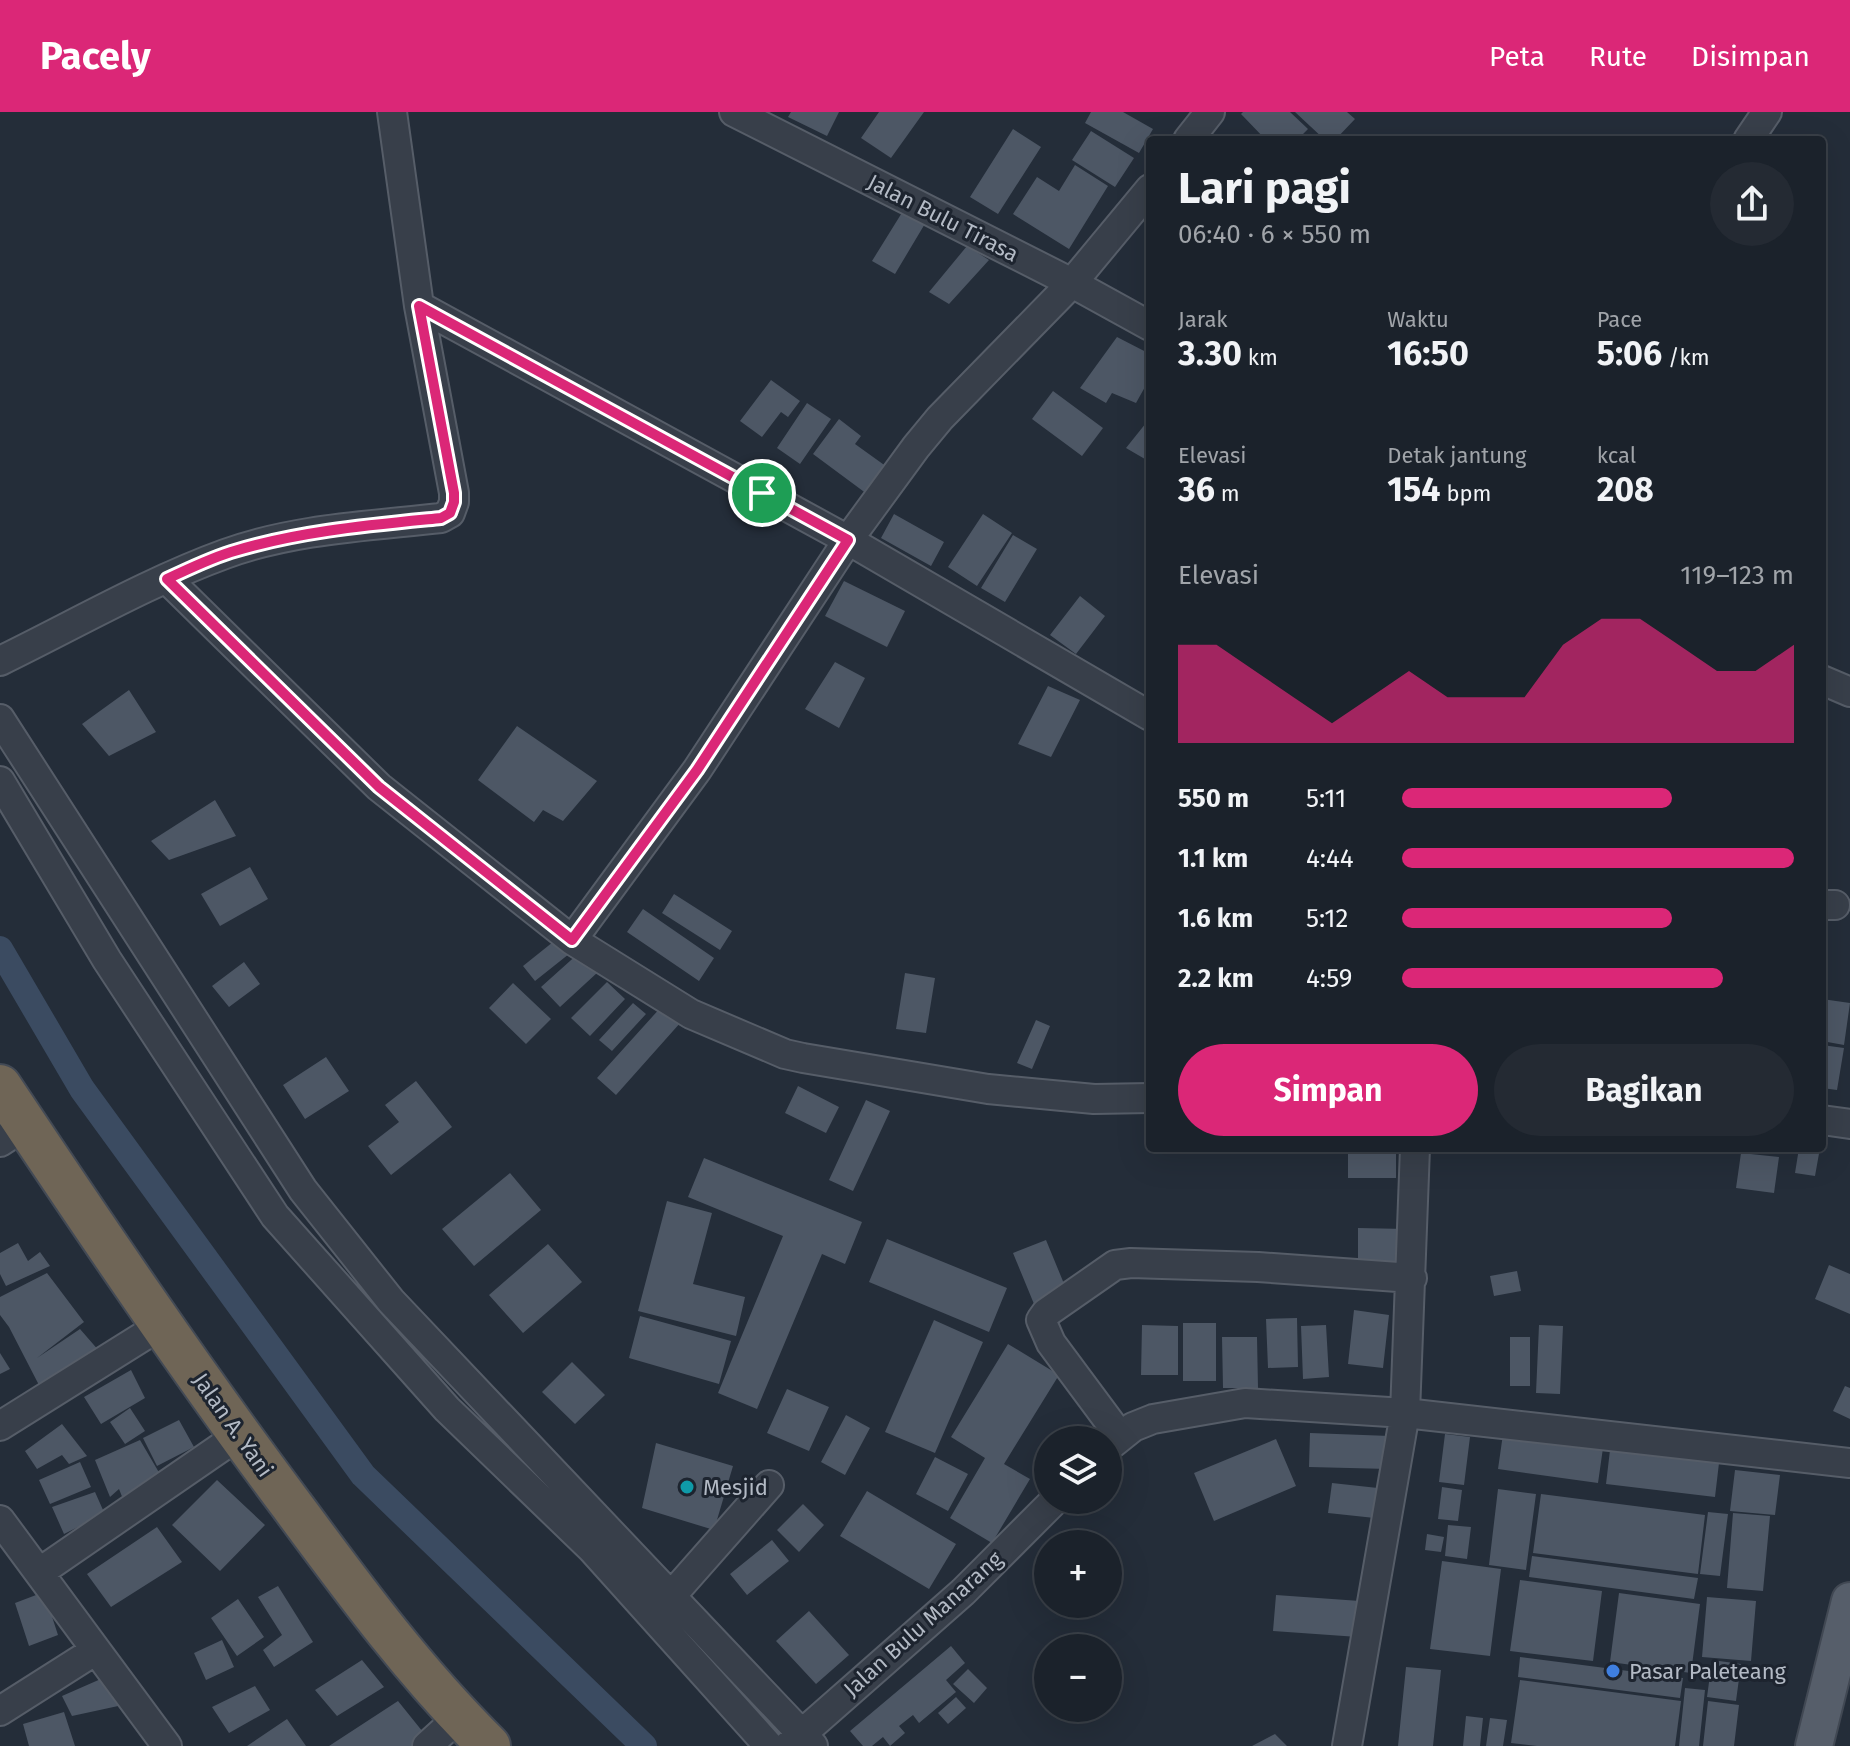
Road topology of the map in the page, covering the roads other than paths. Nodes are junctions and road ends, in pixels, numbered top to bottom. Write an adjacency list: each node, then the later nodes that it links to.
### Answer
1 (392, 112): 9 (street)
2 (734, 112): 8 (street, Jalan Bulu Tirasa)
3 (1210, 112): 5 (street)
4 (1767, 112): 6 (street)
5 (1191, 136)
6 (1751, 136)
7 (1146, 194): 8 (street)
8 (1072, 283): 10 (street, Jalan Bulu Tirasa); 11 (street)
9 (419, 306): 11 (street); 12 (street)
10 (1146, 324)
11 (848, 540): 16 (street); 19 (street)
12 (167, 579): 13 (street); 19 (street)
13 (0, 661)
14 (1826, 682): 15 (street)
15 (1850, 692)
16 (1146, 714)
17 (0, 719): 27 (street)
18 (0, 781): 28 (street)
19 (572, 940): 21 (street)
20 (0, 1086): 24 (highway, Jalan A. Yani)
21 (1146, 1098)
22 (1826, 1121): 23 (street)
23 (1850, 1124)
24 (13, 1134): 29 (highway, Jalan A. Yani)
25 (1415, 1152): 26 (street)
26 (1412, 1278): 30 (street); 32 (street)
27 (391, 1301): 28 (street); 40 (street)
28 (370, 1319): 42 (street)
29 (163, 1324): 31 (street); 33 (highway, Jalan A. Yani)
30 (1405, 1413): 34 (street); 35 (street); 51 (street)
31 (0, 1426)
32 (1104, 1426)
33 (239, 1435): 39 (street); 45 (highway, Jalan A. Yani)
34 (1122, 1436)
35 (1850, 1463)
36 (769, 1485): 40 (street)
37 (1041, 1514): 46 (street, Jalan Bulu Manarang)
38 (0, 1520): 39 (street)
39 (40, 1572): 43 (street)
40 (676, 1600): 42 (street); 46 (street)
41 (1850, 1601): 52 (main road)
42 (659, 1624): 50 (street)
43 (96, 1650): 44 (street); 47 (street)
44 (0, 1711)
45 (459, 1717): 48 (street); 49 (highway, Jalan A. Yani)
46 (800, 1742)
47 (167, 1746)
48 (427, 1746)
49 (489, 1746)
50 (769, 1746)
51 (1347, 1746)
52 (1814, 1746)

